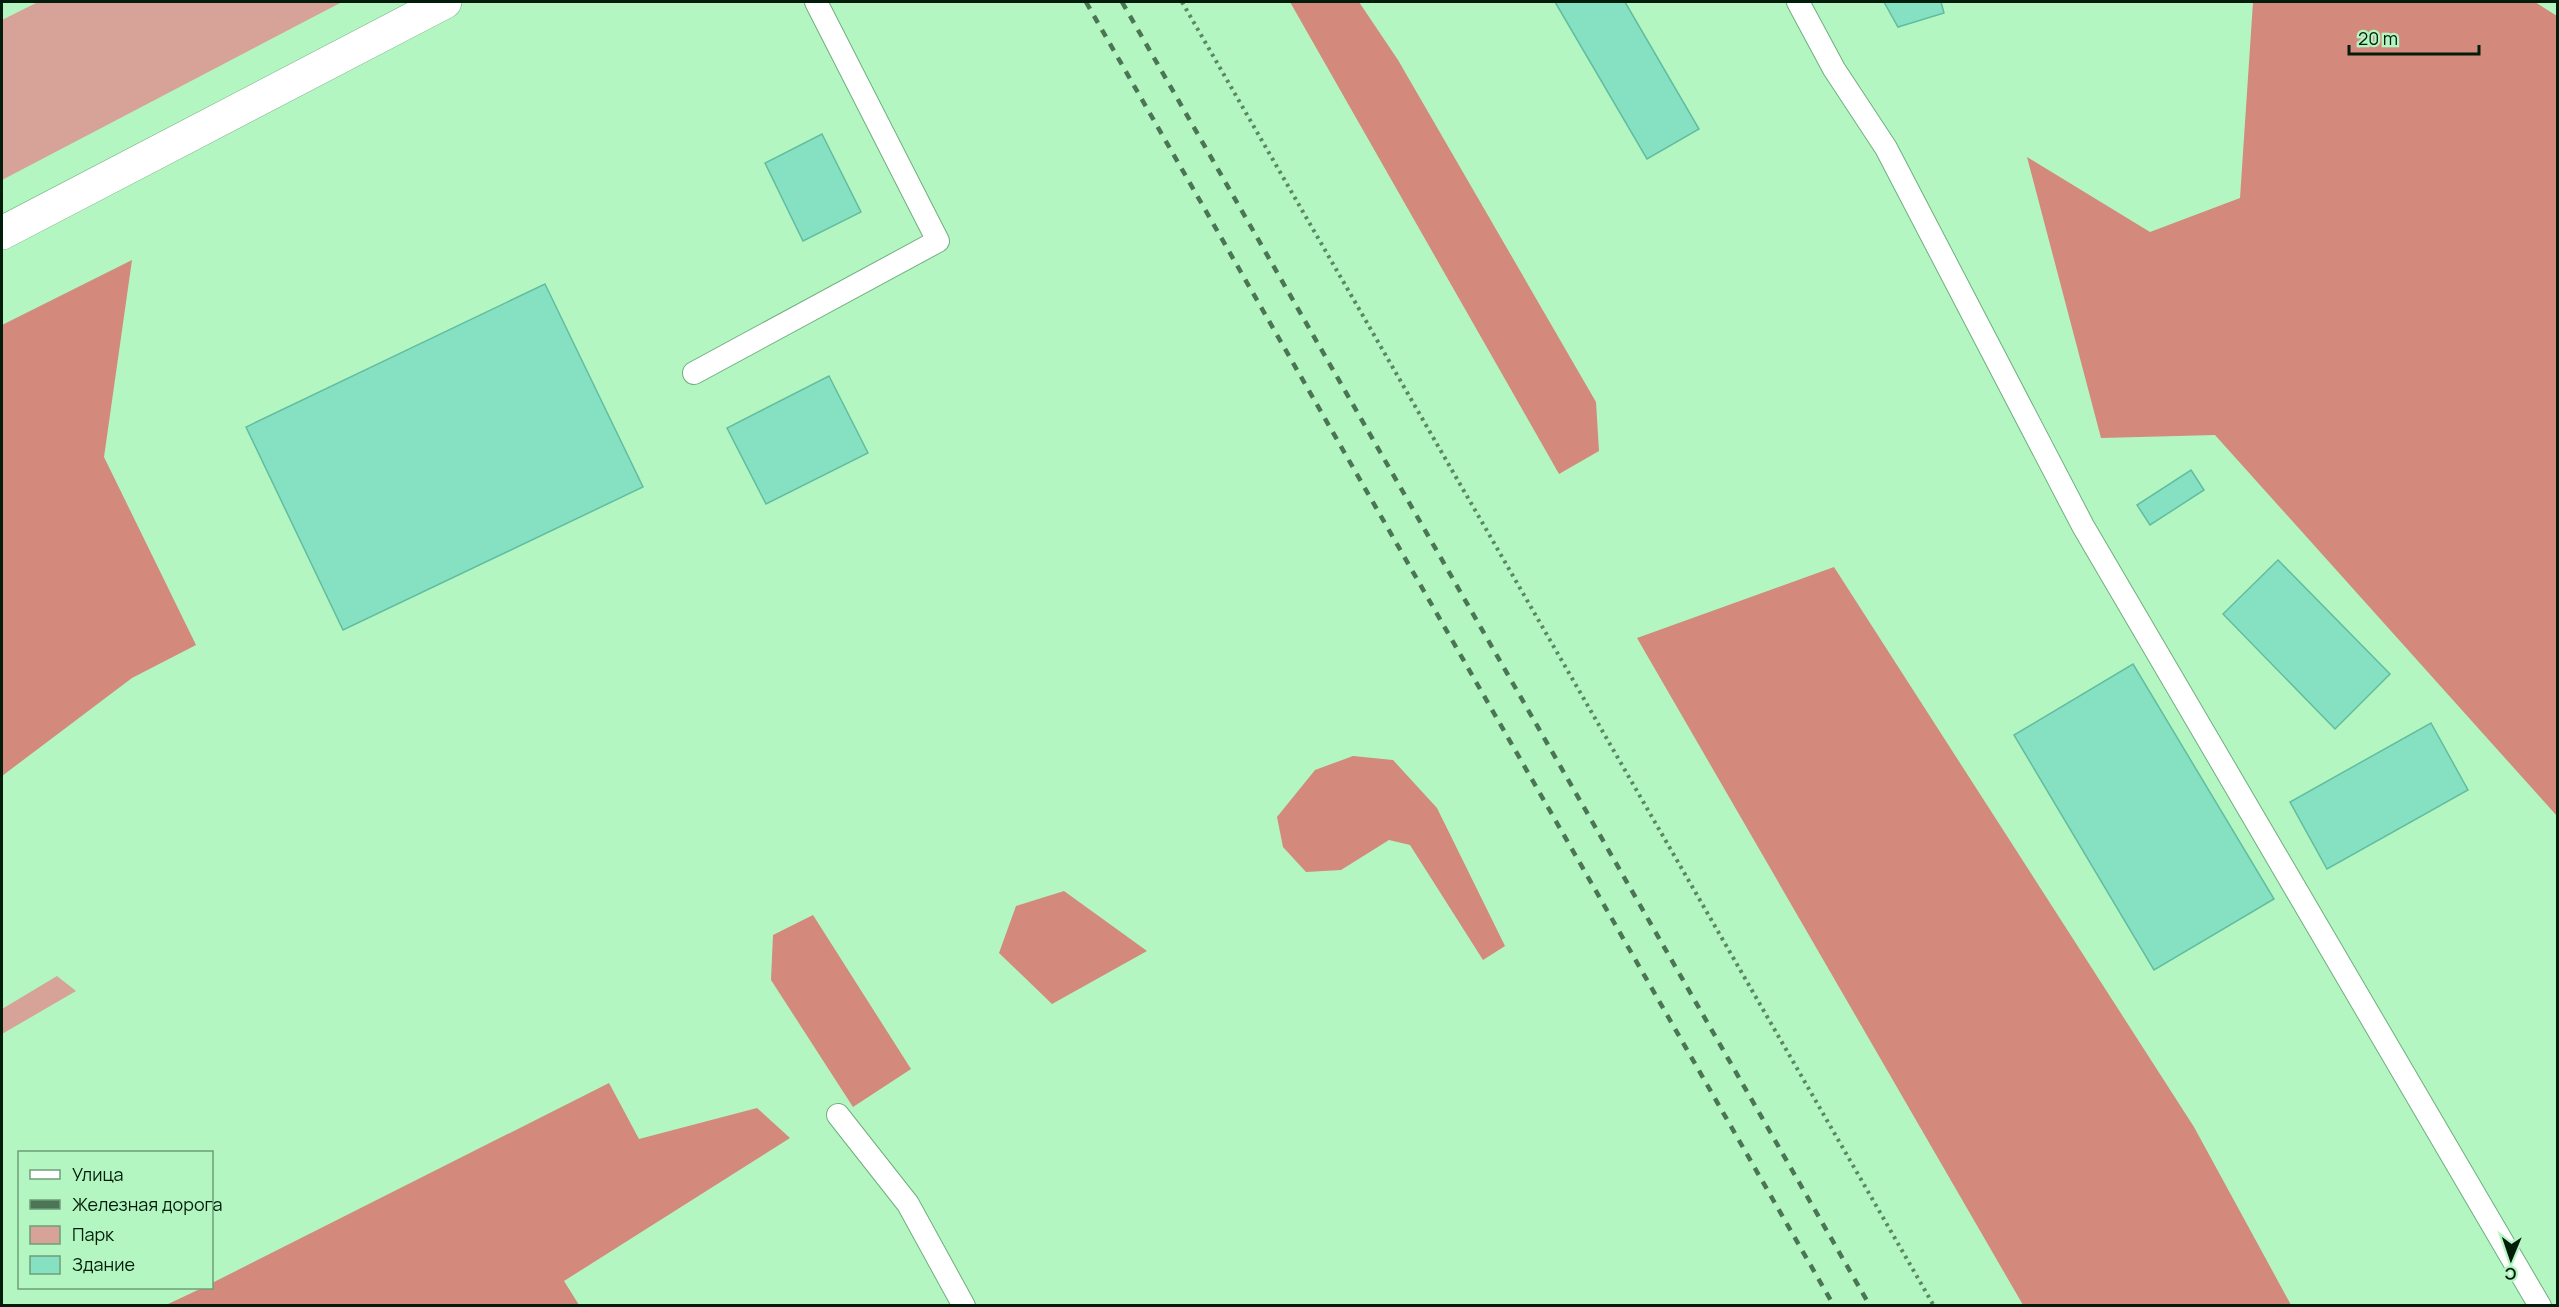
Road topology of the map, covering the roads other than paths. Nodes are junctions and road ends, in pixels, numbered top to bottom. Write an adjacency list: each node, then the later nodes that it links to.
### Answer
1 (445, 2): 4 (main road)
2 (816, 2): 5 (lane)
3 (1798, 2): 8 (lane)
4 (2, 233)
5 (694, 373)
6 (838, 1115): 7 (lane)
7 (964, 1305)
8 (2540, 1305)

